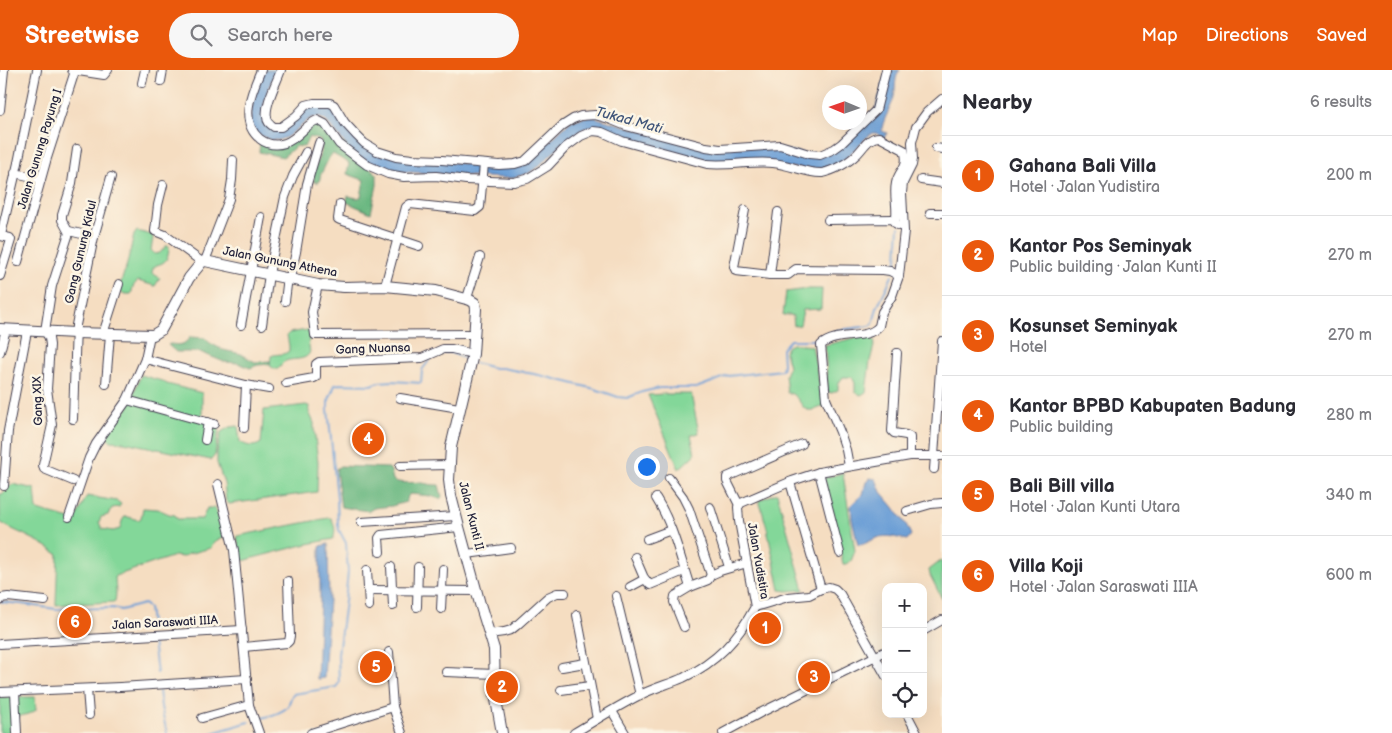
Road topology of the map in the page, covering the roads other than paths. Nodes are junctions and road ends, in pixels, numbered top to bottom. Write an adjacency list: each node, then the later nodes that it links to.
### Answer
1 (4, 70): 13 (street)
2 (37, 70): 19 (street)
3 (74, 70): 4 (street); 21 (street, Jalan Gunung Payung I)
4 (108, 70)
5 (145, 70): 11 (street)
6 (163, 70): 10 (street)
7 (260, 70): 22 (street)
8 (281, 70): 18 (street)
9 (886, 70): 18 (street)
10 (161, 81)
11 (142, 83)
12 (942, 98): 33 (street)
13 (0, 110)
14 (319, 143): 48 (street)
15 (77, 149): 34 (street, Gang Gunung Kidul)
16 (306, 152): 44 (street)
17 (233, 160): 41 (street)
18 (484, 165): 22 (street)
19 (16, 173): 21 (street); 35 (street)
20 (111, 177): 36 (street, Gang Gunung Kidul)
21 (41, 179): 42 (street, Jalan Gunung Payung I)
22 (483, 179): 33 (street); 37 (street)
23 (921, 180): 24 (street)
24 (942, 183)
25 (163, 185): 41 (street)
26 (340, 204): 37 (street)
27 (745, 210): 47 (street)
28 (778, 212): 47 (street)
29 (930, 213): 30 (street)
30 (942, 213)
31 (261, 217): 43 (street)
32 (828, 220): 33 (street)
33 (899, 226): 45 (street)
34 (69, 231): 36 (street); 58 (street)
35 (1, 235): 40 (street)
36 (94, 237): 59 (street, Gang Gunung Kidul)
37 (397, 239): 38 (street); 51 (street)
38 (419, 246)
39 (480, 256): 52 (street)
40 (2, 261): 46 (street)
41 (204, 261): 43 (street, Jalan Gunung Athena); 62 (street)
42 (18, 262)
43 (250, 270): 44 (street, Jalan Gunung Athena); 54 (street)
44 (269, 274): 48 (street, Jalan Gunung Athena); 55 (street)
45 (895, 274): 47 (street); 83 (street)
46 (0, 276)
47 (770, 276)
48 (289, 278): 50 (street, Jalan Gunung Athena); 53 (street)
49 (119, 284): 60 (street)
50 (318, 285): 51 (street, Jalan Gunung Athena); 61 (street)
51 (386, 286): 52 (street, Jalan Gunung Athena)
52 (471, 301): 61 (street, Jalan Kunti II)
53 (285, 302)
54 (241, 325)
55 (262, 325)
56 (3, 329): 57 (street); 64 (street)
57 (27, 330): 58 (street); 90 (street)
58 (45, 331): 59 (street); 87 (street, Gang XIX)
59 (75, 333): 60 (street); 75 (street, Gang Gunung Kidul)
60 (106, 334): 62 (street); 69 (street)
61 (474, 334): 66 (street, Jalan Kunti II)
62 (150, 335): 67 (street)
63 (942, 342): 80 (street)
64 (0, 352)
65 (897, 353): 79 (street)
66 (473, 354): 68 (street, Gang Nuansa); 74 (street, Jalan Kunti II)
67 (145, 359): 70 (street); 73 (street)
68 (286, 383)
69 (106, 384)
70 (246, 385): 71 (street); 76 (street)
71 (269, 389)
72 (400, 398): 74 (street)
73 (127, 400): 77 (street); 96 (street)
74 (460, 408): 81 (street, Jalan Kunti II)
75 (73, 419)
76 (244, 428)
77 (205, 440)
78 (802, 444): 93 (street)
79 (910, 456): 80 (street); 83 (street)
80 (937, 456): 84 (street)
81 (449, 465): 82 (street); 98 (street, Jalan Kunti II)
82 (400, 466)
83 (849, 466): 85 (street)
84 (934, 469)
85 (819, 472): 88 (street); 103 (street)
86 (670, 478): 113 (street)
87 (73, 481)
88 (790, 482): 93 (street); 118 (street)
89 (218, 484): 137 (street)
90 (4, 486)
91 (656, 498): 99 (street)
92 (942, 503): 95 (street)
93 (739, 505): 106 (street, Jalan Yudistira)
94 (710, 507): 109 (street)
95 (906, 511)
96 (69, 517)
97 (361, 522): 98 (street)
98 (458, 522): 102 (street); 104 (street, Jalan Kunti II)
99 (671, 530): 100 (street); 112 (street)
100 (647, 539)
101 (511, 548): 104 (street)
102 (380, 552)
103 (840, 553)
104 (467, 554): 123 (street, Jalan Kunti II)
105 (635, 557): 114 (street)
106 (747, 563): 109 (street); 131 (street, Jalan Yudistira)
107 (391, 567): 120 (street)
108 (418, 567): 121 (street)
109 (729, 567): 113 (street)
110 (443, 569): 122 (street)
111 (367, 570): 119 (street)
112 (684, 571): 114 (street); 117 (street)
113 (712, 575): 117 (street)
114 (645, 579): 116 (street)
115 (288, 581): 140 (street)
116 (630, 587)
117 (690, 587): 135 (street)
118 (821, 589): 131 (street); 143 (street)
119 (368, 590): 120 (street); 128 (street)
120 (393, 590): 121 (street); 129 (street)
121 (417, 590): 122 (street); 130 (street)
122 (442, 590): 123 (street); 132 (street)
123 (477, 590): 138 (street, Jalan Kunti II)
124 (565, 593): 138 (street)
125 (616, 596): 155 (street)
126 (0, 600): 127 (street)
127 (45, 601)
128 (369, 606)
129 (392, 606)
130 (417, 607)
131 (755, 607): 155 (street, Jalan Yudistira)
132 (441, 609)
133 (577, 615): 144 (street)
134 (942, 620): 136 (street)
135 (684, 627)
136 (927, 629)
137 (242, 630): 139 (street, Jalan Saraswati IIIA); 140 (street)
138 (489, 634): 148 (street, Jalan Kunti II)
139 (0, 644)
140 (244, 647): 149 (street)
141 (389, 652): 157 (street)
142 (882, 653): 143 (street)
143 (874, 656): 147 (street); 170 (street)
144 (585, 663): 145 (street); 150 (street)
145 (562, 667)
146 (446, 672): 148 (street)
147 (884, 673)
148 (495, 674): 167 (street, Jalan Kunti II)
149 (247, 679): 151 (street); 156 (street)
150 (590, 686): 152 (street); 162 (street)
151 (87, 689): 154 (street); 159 (street)
152 (561, 690)
153 (0, 692): 154 (street)
154 (15, 692): 163 (street)
155 (640, 695): 158 (street, Jalan Yudistira)
156 (249, 705): 160 (street); 164 (street)
157 (393, 707): 165 (street); 166 (street)
158 (612, 711): 162 (street, Jalan Yudistira); 169 (street)
159 (89, 715)
160 (202, 718)
161 (909, 718): 171 (street)
162 (597, 719): 168 (street, Jalan Yudistira)
163 (17, 733)
164 (258, 733)
165 (311, 733)
166 (402, 733)
167 (502, 733)
168 (574, 733)
169 (625, 733)
170 (723, 733)
171 (917, 733)

